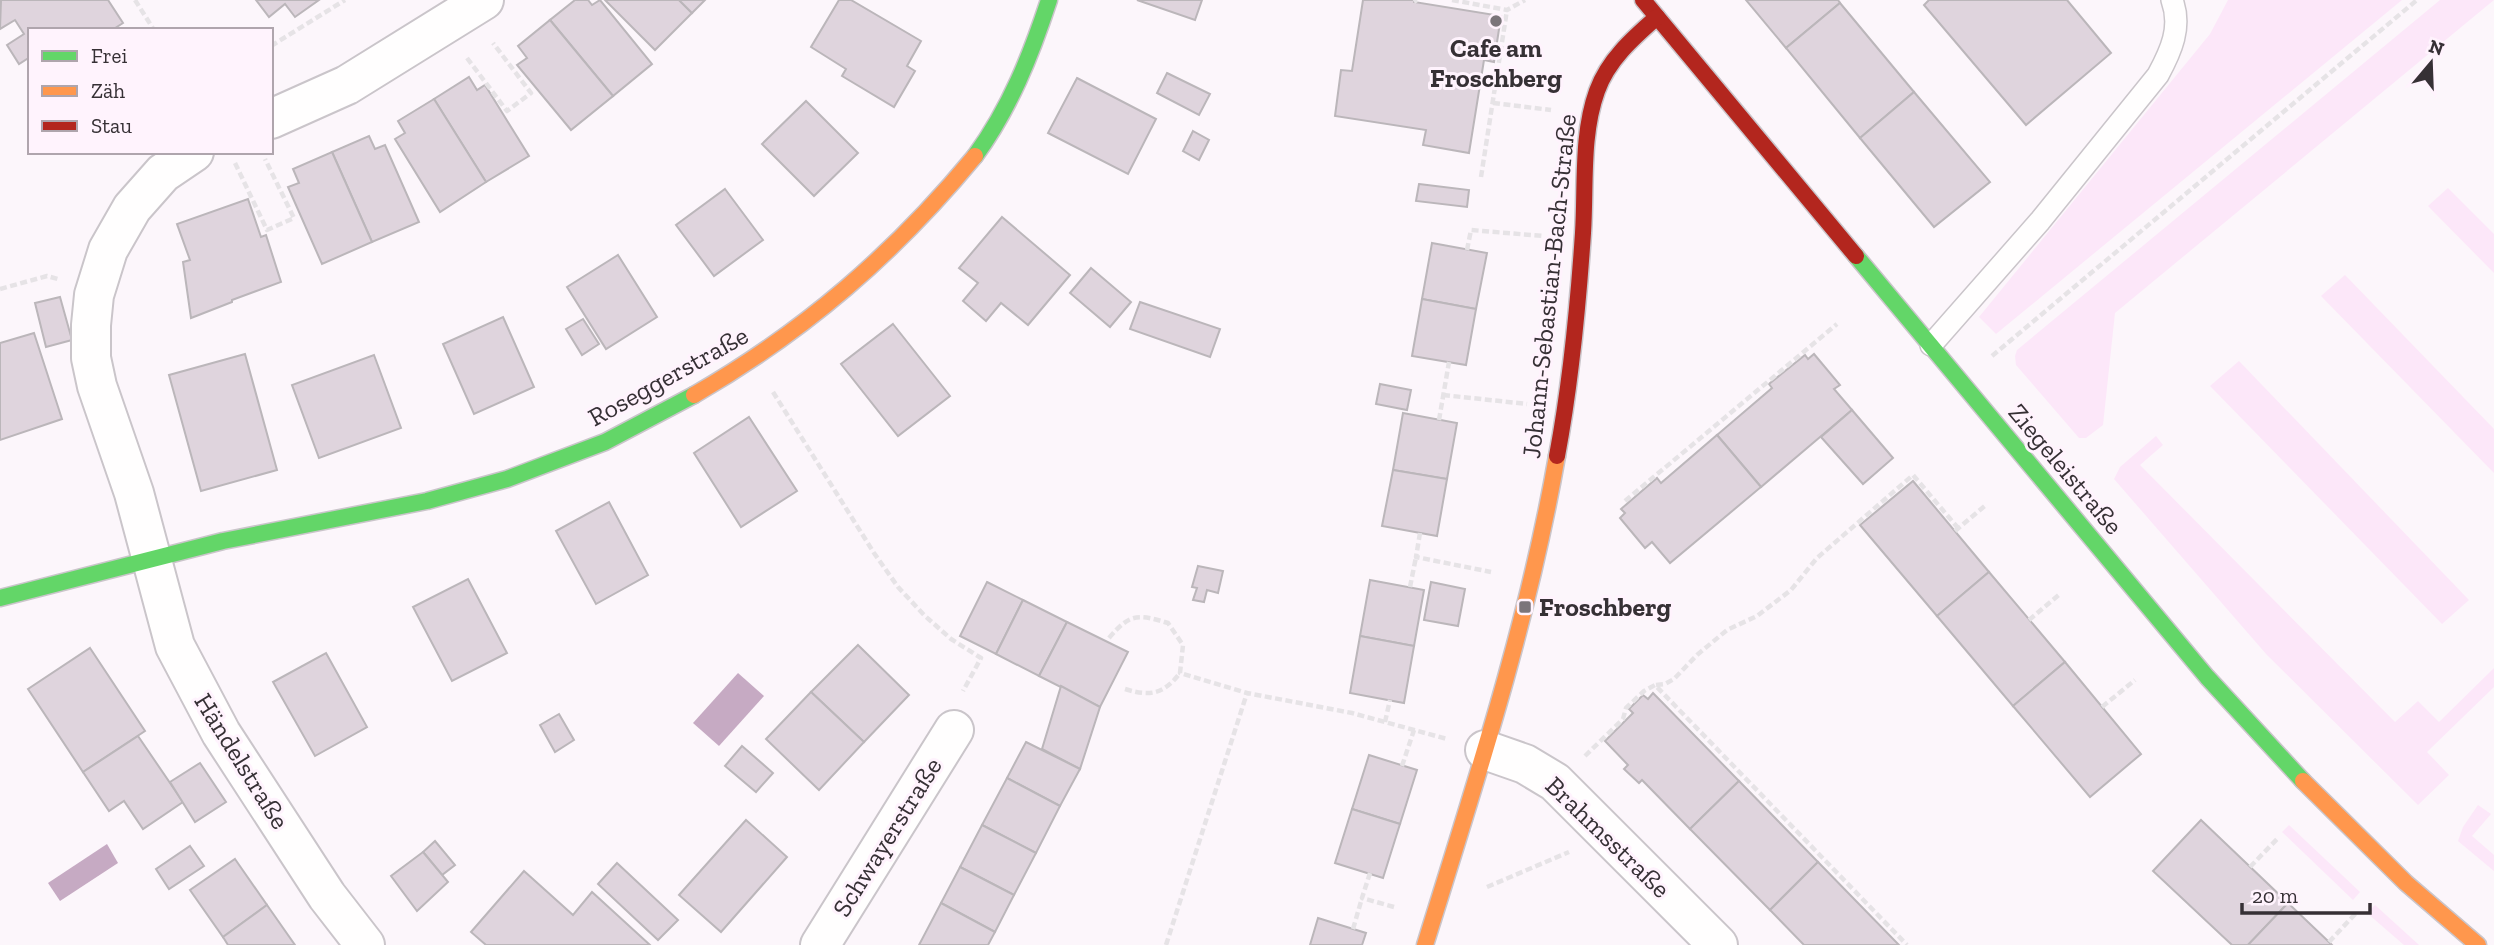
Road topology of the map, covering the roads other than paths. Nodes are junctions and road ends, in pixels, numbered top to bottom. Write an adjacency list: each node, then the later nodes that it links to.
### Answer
1 (484, 0): 6 (street)
2 (1049, 0): 9 (street, Roseggerstraße)
3 (1643, 0): 5 (street, Ziegeleistraße)
4 (2172, 0): 8 (lane)
5 (1657, 17): 8 (street, Ziegeleistraße); 12 (street, Johann-Sebastian-Bach-Straße)
6 (273, 118)
7 (191, 154): 9 (street, Händelstraße)
8 (1931, 345): 17 (street, Ziegeleistraße)
9 (151, 561): 10 (street, Roseggerstraße); 13 (street, Händelstraße)
10 (0, 598)
11 (954, 730): 14 (street, Schwayerstraße)
12 (1468, 745): 15 (street, Johann-Sebastian-Bach-Straße); 16 (street, Brahmsstraße)
13 (365, 945)
14 (820, 945)
15 (1425, 945)
16 (1718, 945)
17 (2478, 945)

